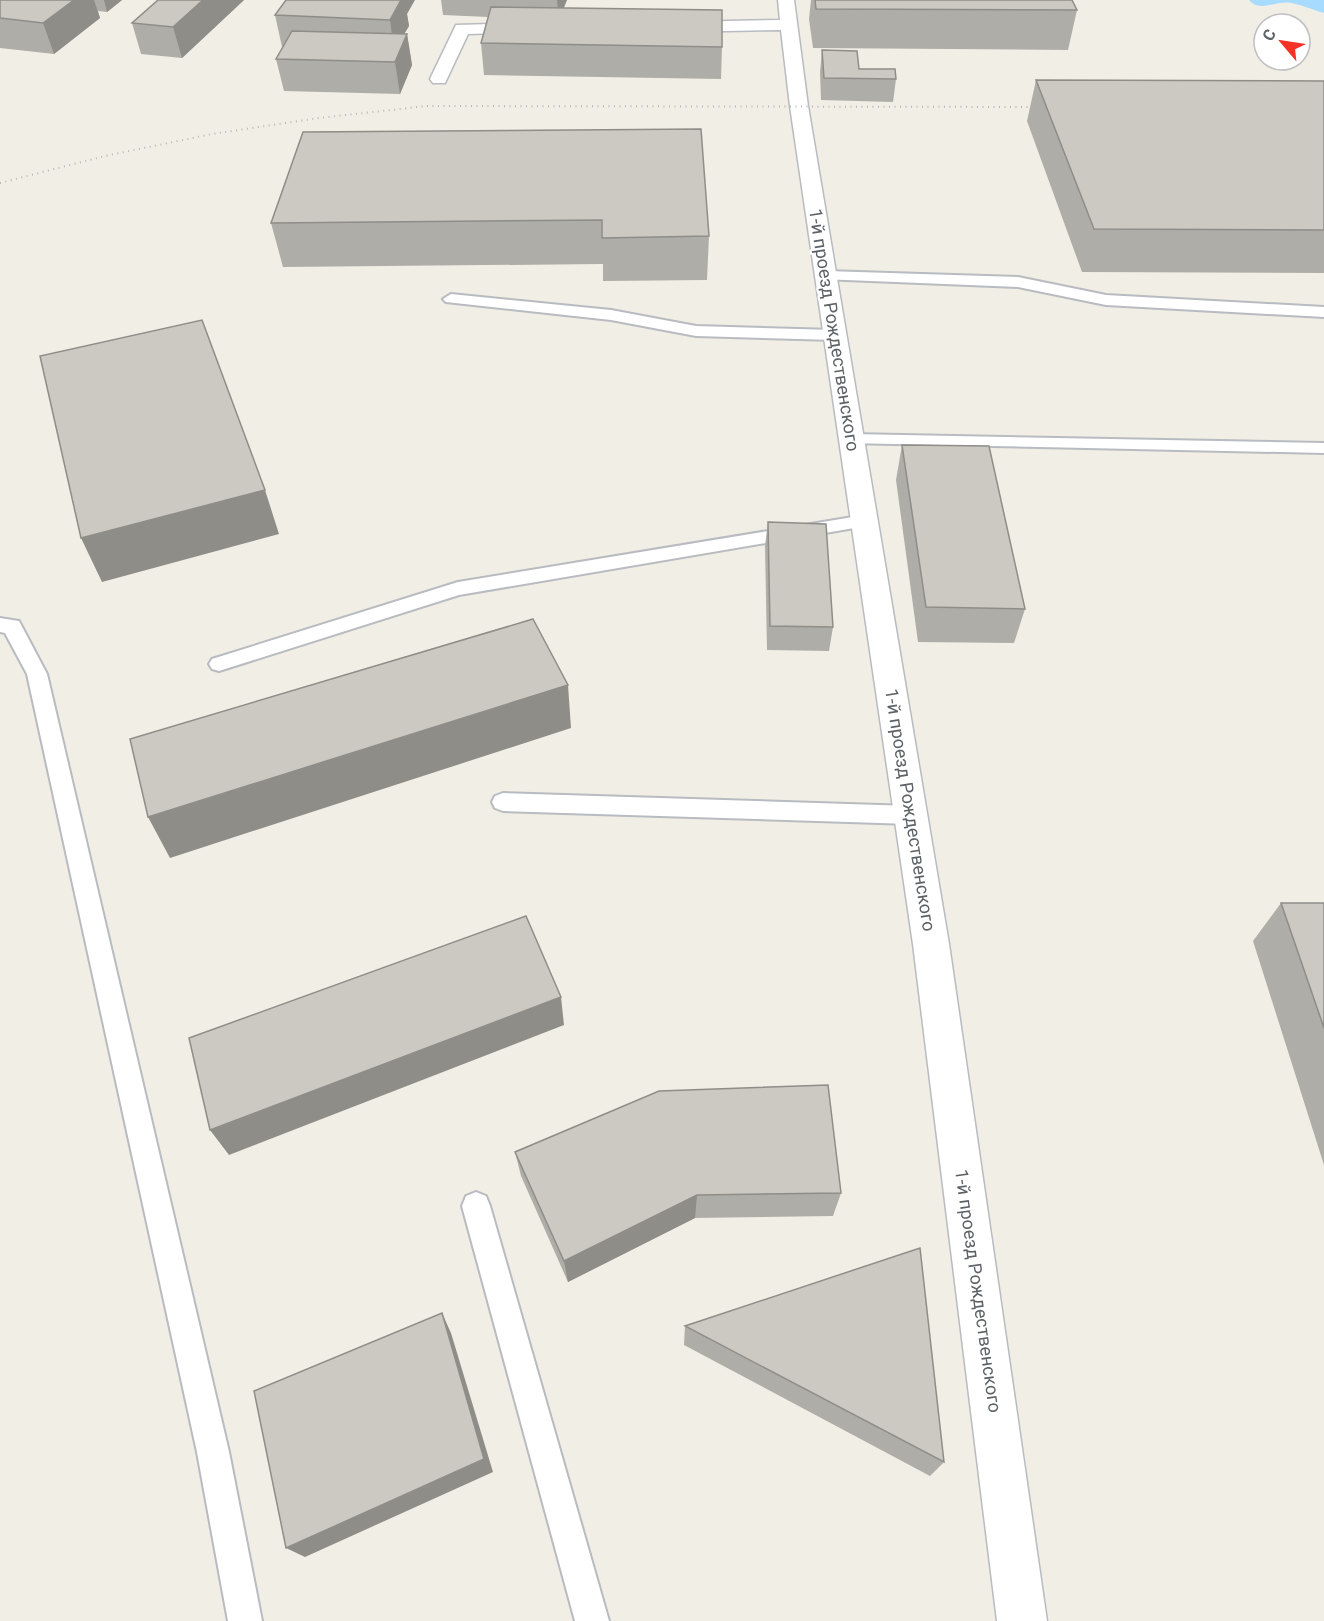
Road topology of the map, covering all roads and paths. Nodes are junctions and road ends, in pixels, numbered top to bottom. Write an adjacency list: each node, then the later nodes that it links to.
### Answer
1 (787, 13): 2 (street); 5 (street, 1-й проезд Рождественского)
2 (660, 27)
3 (543, 28): 4 (street)
4 (439, 79)
5 (826, 276): 7 (lane); 8 (street, 1-й проезд Рождественского)
6 (451, 299): 8 (lane)
7 (1324, 312)
8 (835, 335): 9 (street, 1-й проезд Рождественского)
9 (851, 439): 10 (lane); 11 (street, 1-й проезд Рождественского)
10 (1324, 447)
11 (865, 521): 13 (lane); 15 (street, 1-й проезд Рождественского)
12 (0, 625): 17 (lane)
13 (219, 664)
14 (503, 802): 15 (lane)
15 (911, 815): 19 (street, 1-й проезд Рождественского)
16 (476, 1206): 18 (lane)
17 (245, 1621)
18 (592, 1621)
19 (1022, 1621)

